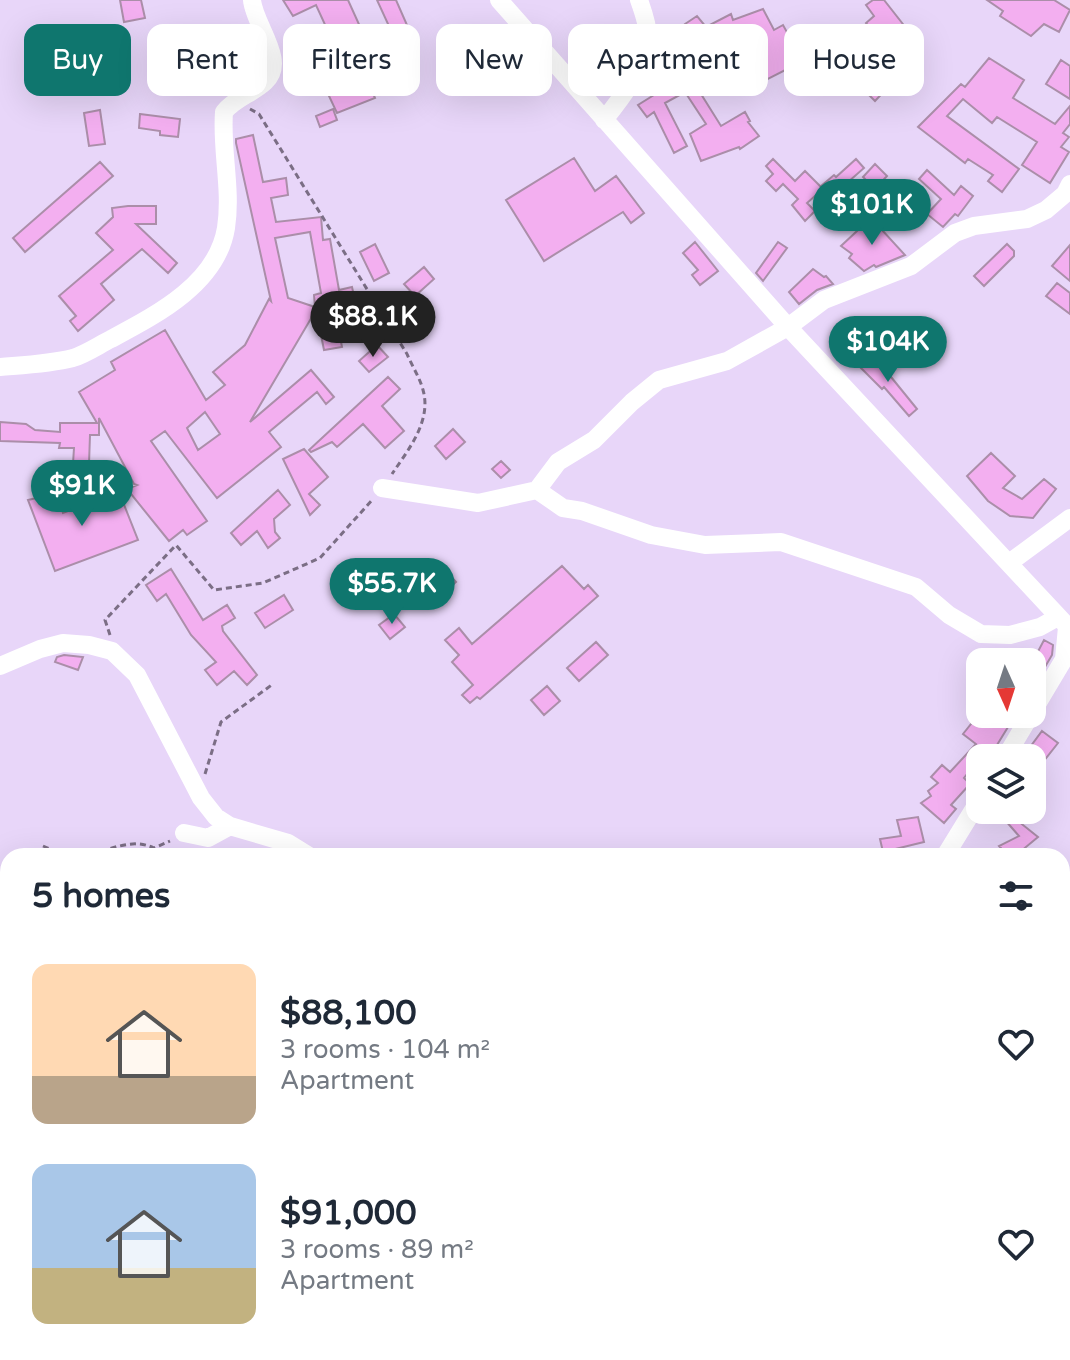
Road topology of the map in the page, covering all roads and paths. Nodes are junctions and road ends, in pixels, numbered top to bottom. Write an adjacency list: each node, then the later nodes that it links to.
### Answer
1 (252, 0): 4 (street)
2 (499, 0): 8 (street)
3 (639, 0): 8 (street)
4 (261, 24)
5 (267, 42): 6 (street)
6 (267, 79)
7 (243, 96): 11 (street); 12 (path)
8 (604, 120): 10 (street)
9 (1070, 184): 10 (street)
10 (788, 327): 13 (street); 15 (street)
11 (0, 367)
12 (382, 488): 13 (street); 17 (path)
13 (537, 490): 16 (street)
14 (1070, 518): 15 (street)
15 (1009, 563): 16 (street)
16 (1065, 624): 18 (street)
17 (116, 654): 19 (street); 22 (street)
18 (1067, 657): 21 (street)
19 (0, 666)
20 (273, 684): 22 (path)
21 (1014, 744)
22 (195, 787): 24 (street)
23 (966, 822): 32 (street)
24 (230, 826): 25 (street); 31 (street)
25 (184, 833): 29 (path)
26 (43, 846): 27 (path)
27 (48, 848)
28 (112, 848): 30 (path)
29 (154, 848)
30 (154, 848)
31 (296, 848)
32 (950, 848)

